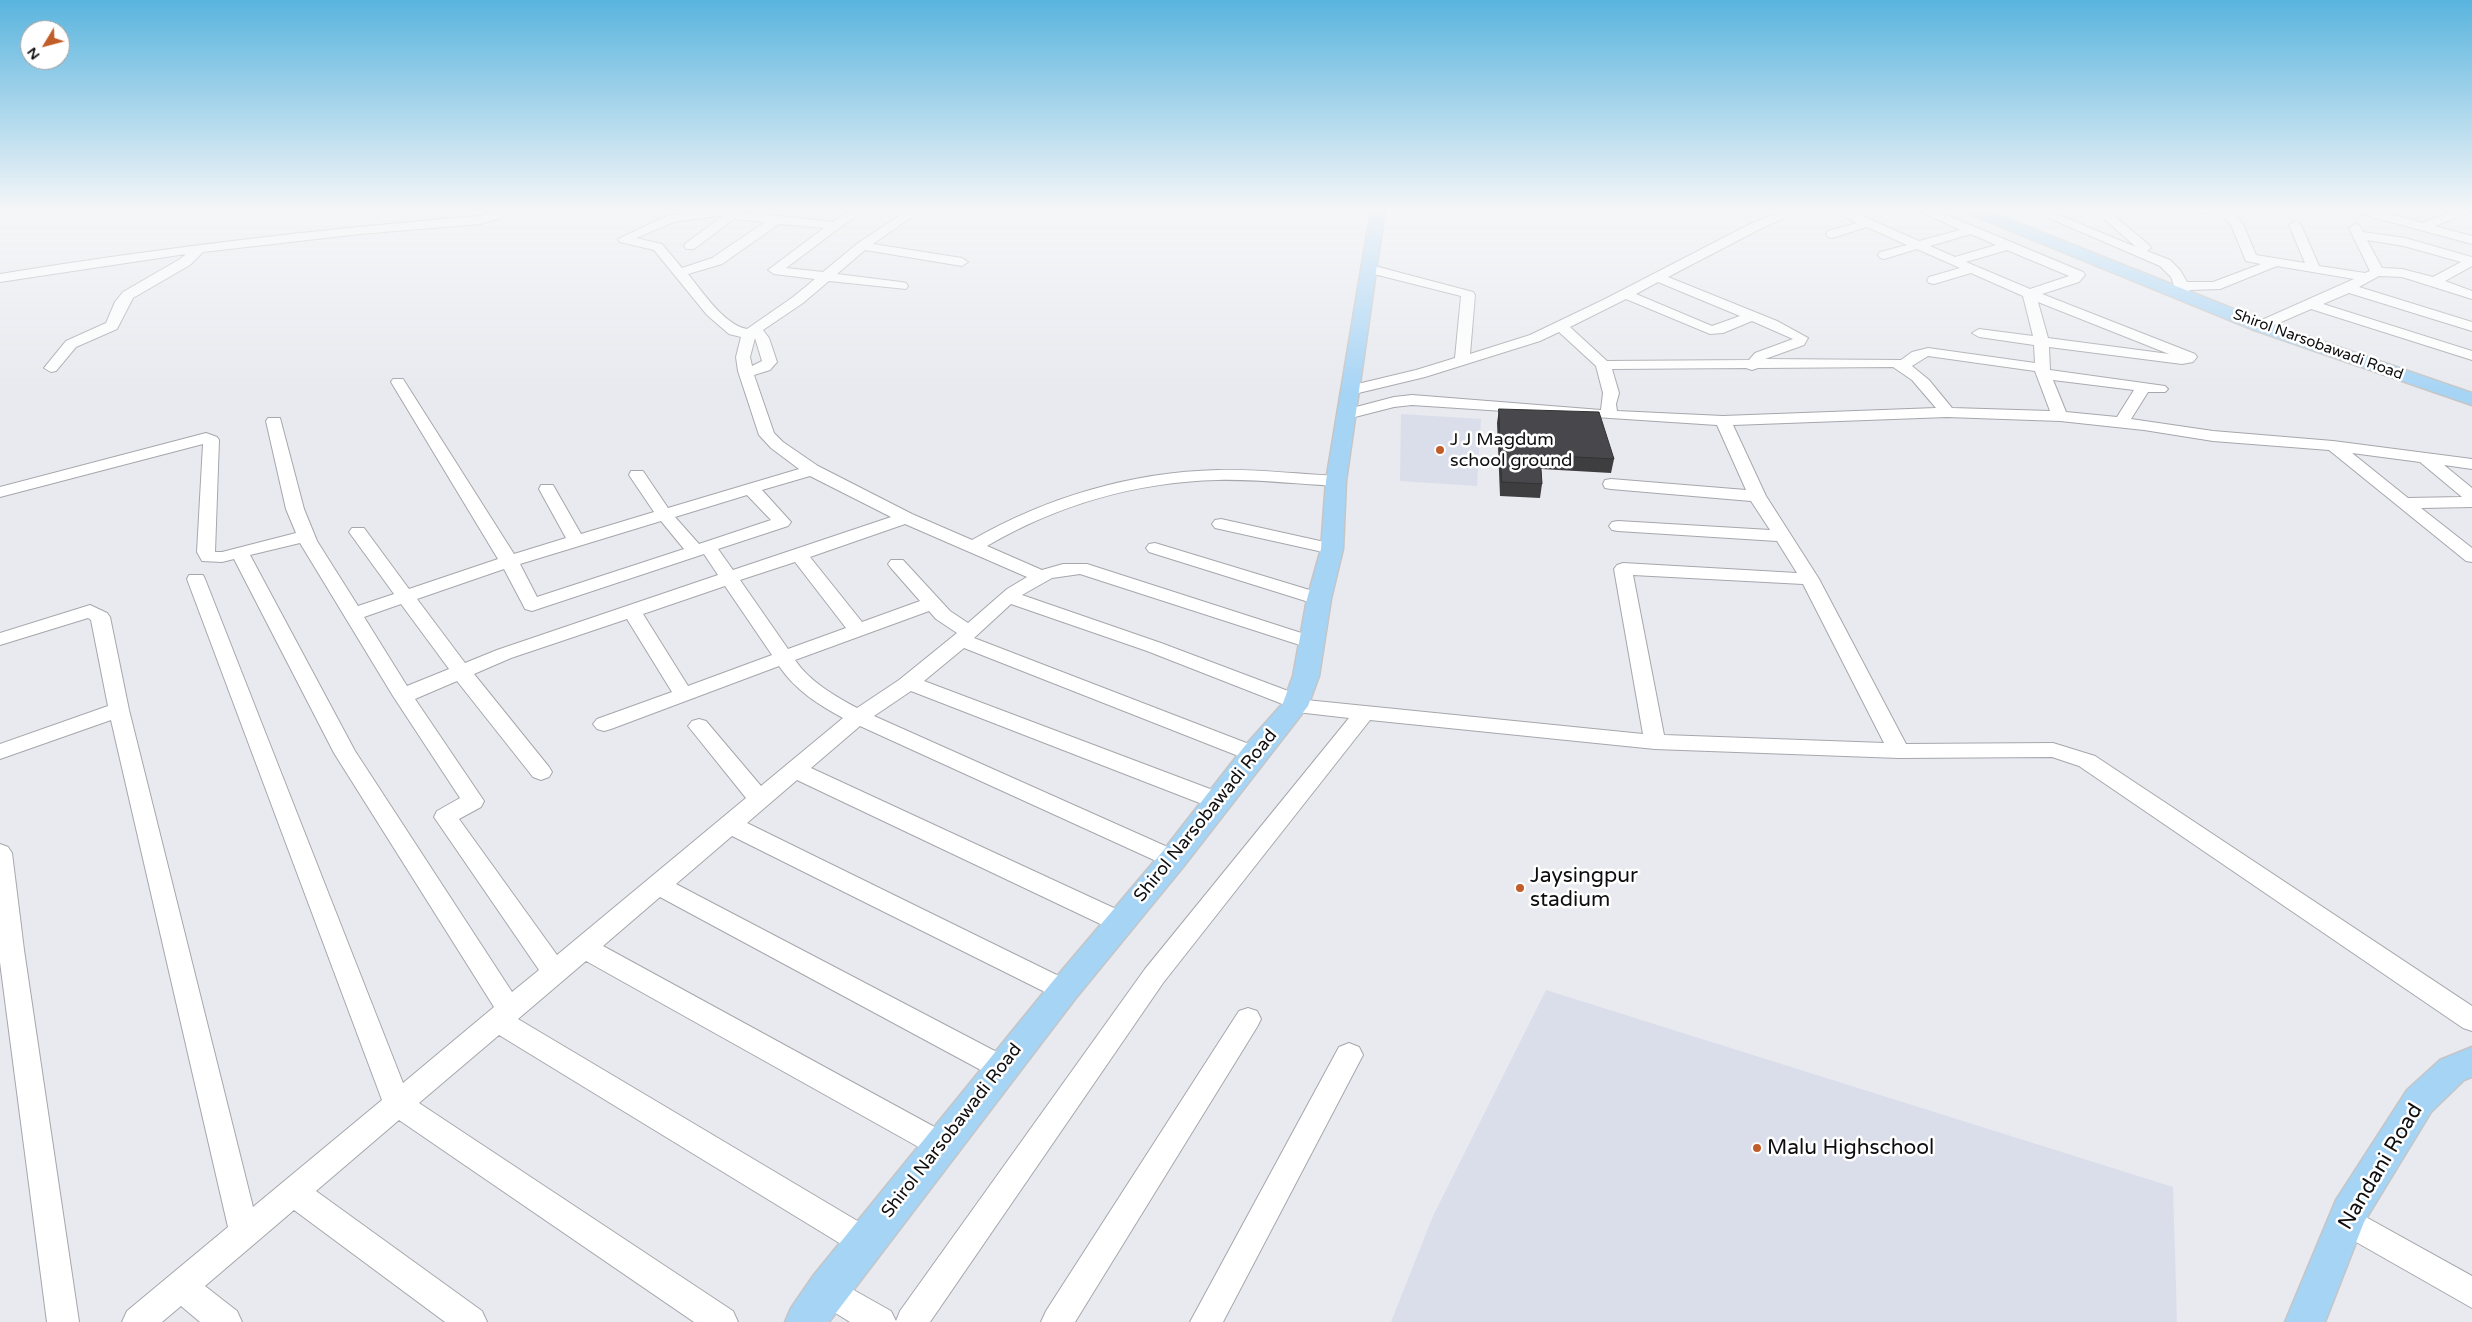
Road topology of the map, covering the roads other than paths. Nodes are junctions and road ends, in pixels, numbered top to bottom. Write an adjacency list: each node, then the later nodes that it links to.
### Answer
1 (50, 271): 22 (street)
2 (169, 271): 44 (street)
3 (685, 271): 18 (street)
4 (780, 271): 20 (street)
5 (832, 271): 20 (street)
6 (1371, 271): 51 (main road, Shirol Narsobawadi Road)
7 (1378, 271): 40 (street)
8 (1669, 271): 21 (street)
9 (1966, 271): 23 (street)
10 (1976, 271): 29 (street)
11 (2068, 271): 29 (street)
12 (2132, 271): 27 (main road, Shirol Narsobawadi Road)
13 (2175, 271): 27 (street)
14 (2252, 271): 27 (street)
15 (2331, 271): 19 (street)
16 (2371, 271): 19 (street)
17 (2455, 271): 24 (street)
18 (678, 273): 36 (street)
19 (2373, 275): 24 (street); 26 (street)
20 (826, 276): 25 (street); 36 (street)
21 (1657, 277): 28 (street); 32 (street)
22 (0, 278)
23 (1934, 280)
24 (2432, 281): 30 (street)
25 (901, 286)
26 (2348, 288): 31 (street); 34 (street)
27 (2183, 290): 35 (main road, Shirol Narsobawadi Road)
28 (1625, 294): 32 (street); 33 (street)
29 (2029, 294): 38 (street); 38 (street)
30 (2472, 295)
31 (2310, 304): 35 (street); 39 (street)
32 (1752, 316): 43 (street)
33 (1560, 325): 40 (street); 41 (street)
34 (2471, 325)
35 (2260, 326): 50 (main road, Shirol Narsobawadi Road)
36 (752, 331): 46 (street); 46 (street)
37 (1980, 332): 38 (street)
38 (2041, 340): 45 (street)
39 (2472, 356)
40 (1462, 361): 51 (street)
41 (1603, 365): 43 (street); 53 (street)
42 (1904, 365): 43 (street); 45 (street); 52 (street)
43 (1752, 366)
44 (51, 368)
45 (2042, 371): 48 (street); 54 (street)
46 (746, 373): 61 (street)
47 (398, 382): 87 (street)
48 (2142, 386): 49 (street); 57 (street)
49 (2160, 389)
50 (2472, 399)
51 (1348, 402): 53 (street); 63 (main road, Shirol Narsobawadi Road)
52 (1947, 412): 54 (street); 56 (street)
53 (1610, 415): 56 (street)
54 (2060, 416): 57 (street)
55 (274, 421): 77 (street)
56 (1724, 421): 68 (street)
57 (2121, 423): 58 (street)
58 (2333, 446): 59 (street); 71 (street)
59 (2425, 458): 60 (street); 69 (street)
60 (2472, 464)
61 (812, 470): 65 (street); 73 (street)
62 (637, 475): 72 (street)
63 (1336, 481): 80 (street); 83 (main road, Shirol Narsobawadi Road)
64 (1612, 484): 68 (street)
65 (750, 488): 72 (street); 82 (street)
66 (547, 489): 79 (street)
67 (0, 492): 84 (street)
68 (1757, 496): 78 (street)
69 (2472, 497)
70 (2472, 502): 71 (street)
71 (2403, 503): 86 (street)
72 (664, 514): 79 (street); 82 (street)
73 (906, 518): 80 (street); 85 (street)
74 (1221, 524): 83 (street)
75 (1618, 526): 78 (street)
76 (358, 532): 93 (street)
77 (306, 536): 84 (street); 98 (street)
78 (1782, 536): 92 (street)
79 (576, 541): 87 (street)
80 (972, 546): 89 (street)
81 (1156, 548): 95 (street)
82 (702, 549): 87 (street); 90 (street)
83 (1332, 549): 95 (main road, Shirol Narsobawadi Road)
84 (239, 552): 131 (street)
85 (799, 555): 90 (street); 99 (street)
86 (2472, 557)
87 (509, 561): 93 (street)
88 (896, 564): 96 (street)
89 (1042, 576): 94 (street); 102 (street)
90 (729, 578): 97 (street); 103 (street)
91 (196, 579): 137 (street)
92 (1810, 579): 114 (street); 115 (street)
93 (404, 596): 98 (street); 104 (street)
94 (1009, 597): 100 (street); 108 (street)
95 (1319, 599): 102 (main road, Shirol Narsobawadi Road)
96 (932, 603): 99 (street); 100 (street)
97 (631, 610): 104 (street); 106 (street)
98 (354, 614): 107 (street)
99 (858, 630): 103 (street)
100 (964, 636): 105 (street); 117 (street)
101 (0, 638): 109 (street)
102 (1313, 643): 108 (main road, Shirol Narsobawadi Road)
103 (784, 657): 106 (street); 111 (street)
104 (461, 672): 107 (street); 119 (street)
105 (910, 683): 111 (street); 121 (street)
106 (684, 695): 112 (street)
107 (403, 696): 129 (street)
108 (1296, 704): 110 (street); 117 (main road, Shirol Narsobawadi Road)
109 (119, 710): 116 (street); 141 (street)
110 (1365, 713): 114 (street); 153 (street)
111 (858, 717): 118 (street); 124 (street)
112 (604, 724)
113 (700, 726): 120 (street)
114 (1655, 742): 115 (street)
115 (1899, 751): 133 (street)
116 (0, 752)
117 (1254, 754): 121 (main road, Shirol Narsobawadi Road)
118 (795, 770): 120 (street); 126 (street)
119 (541, 772)
120 (760, 800): 122 (street)
121 (1218, 801): 124 (main road, Shirol Narsobawadi Road)
122 (730, 825): 125 (street); 130 (street)
123 (0, 853): 128 (street)
124 (1173, 859): 126 (main road, Shirol Narsobawadi Road)
125 (658, 885): 127 (street); 136 (street)
126 (1120, 922): 130 (main road, Shirol Narsobawadi Road)
127 (584, 948): 129 (street); 138 (street)
128 (6, 952): 146 (street)
129 (555, 972): 131 (street)
130 (1064, 990): 136 (main road, Shirol Narsobawadi Road)
131 (504, 1015): 137 (street); 142 (street)
132 (1248, 1019): 154 (street)
133 (2472, 1020)
134 (1349, 1055): 155 (street)
135 (2472, 1062): 140 (main road, Nandani Road)
136 (1002, 1068): 138 (main road, Shirol Narsobawadi Road)
137 (397, 1104): 139 (street); 150 (street)
138 (941, 1146): 142 (main road, Shirol Narsobawadi Road)
139 (293, 1192): 141 (street); 149 (street)
140 (2346, 1220): 145 (street); 156 (main road, Nandani Road)
141 (244, 1233): 143 (street)
142 (864, 1242): 144 (main road, Shirol Narsobawadi Road)
143 (181, 1286): 147 (street); 148 (street)
144 (827, 1290): 151 (main road, Shirol Narsobawadi Road); 152 (street)
145 (2472, 1293)
146 (64, 1322)
147 (138, 1322)
148 (226, 1322)
149 (471, 1322)
150 (722, 1322)
151 (805, 1322)
152 (880, 1322)
153 (911, 1322)
154 (1057, 1322)
155 (1206, 1322)
156 (2305, 1322)

